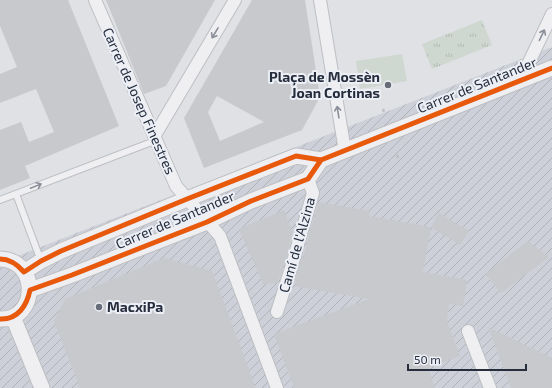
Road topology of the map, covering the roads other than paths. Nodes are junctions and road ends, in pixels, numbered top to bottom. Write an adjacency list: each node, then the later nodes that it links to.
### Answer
1 (95, 0): 7 (street, Carrer de Josep Finestres)
2 (236, 0): 7 (street, one-way to 7)
3 (320, 0): 8 (street, one-way to 3)
4 (552, 14): 6 (street, one-way to 4)
5 (552, 68): 6 (street, Carrer de Santander)
6 (520, 80): 8 (street, Carrer de Santander)
7 (156, 137): 11 (lane, one-way to 7); 12 (street, Carrer de Josep Finestres)
8 (345, 151): 9 (street, Carrer de Santander)
9 (321, 160): 10 (street); 12 (street, Carrer de Santander)
10 (308, 179): 14 (street, Carrer de Santander); 19 (street, Camí de l'Alzina)
11 (16, 194): 13 (lane); 16 (lane)
12 (187, 199): 14 (street, Carrer de Josep Finestres); 16 (street, Carrer de Santander)
13 (0, 200)
14 (207, 222): 18 (street, Carrer de Santander); 23 (street, Carrer de Josep Finestres)
15 (0, 259): 17 (street)
16 (41, 261): 17 (street, Carrer de Santander)
17 (24, 272): 18 (street)
18 (30, 290): 20 (street)
19 (277, 312)
20 (6, 318): 22 (street)
21 (468, 331): 24 (street)
22 (42, 388)
23 (277, 388)
24 (490, 388)

